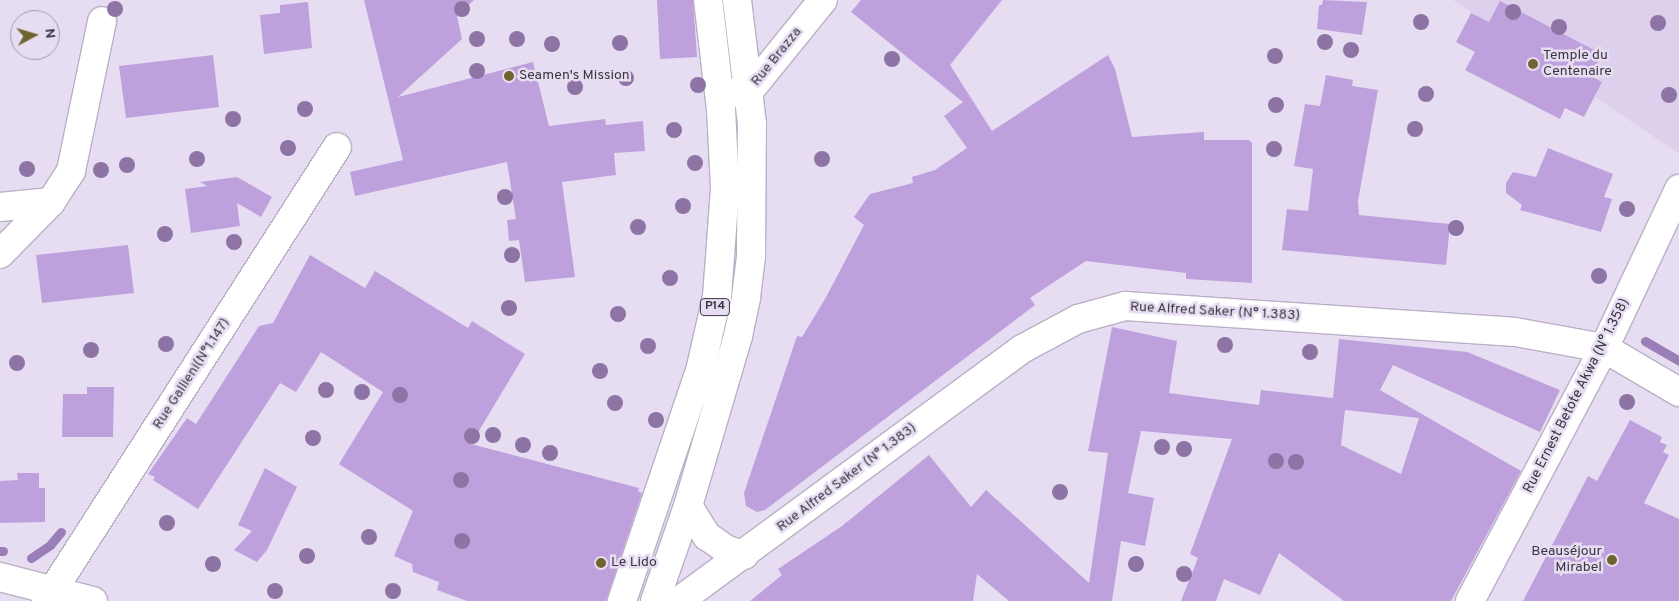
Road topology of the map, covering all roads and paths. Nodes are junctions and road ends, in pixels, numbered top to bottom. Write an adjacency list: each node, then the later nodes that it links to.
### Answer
1 (708, 0): 6 (street, P14)
2 (737, 0): 5 (street, P14)
3 (823, 0): 5 (street, Rue Brazza)
4 (102, 21): 9 (street)
5 (750, 90): 6 (street, Rue Brazza); 14 (street, P14)
6 (720, 95): 19 (street, P14)
7 (337, 147): 17 (street, Rue Gallieni(N°1.147))
8 (1679, 189): 12 (street, Rue Ernest Betote Akwa (N° 1.358))
9 (51, 202): 10 (street); 11 (street)
10 (0, 207)
11 (0, 254)
12 (1604, 348): 13 (street, Rue Alfred Saker (N° 1.383)); 15 (street, Rue Alfred Saker (N° 1.383)); 22 (street, Rue Ernest Betote Akwa (N° 1.358))
13 (1679, 392)
14 (688, 506): 15 (street); 20 (street, P14)
15 (744, 555): 21 (street, Rue Alfred Saker (N° 1.383))
16 (0, 577): 17 (street)
17 (50, 596): 18 (street)
18 (93, 601)
19 (622, 601)
20 (656, 601)
21 (678, 601)
22 (1470, 601)

